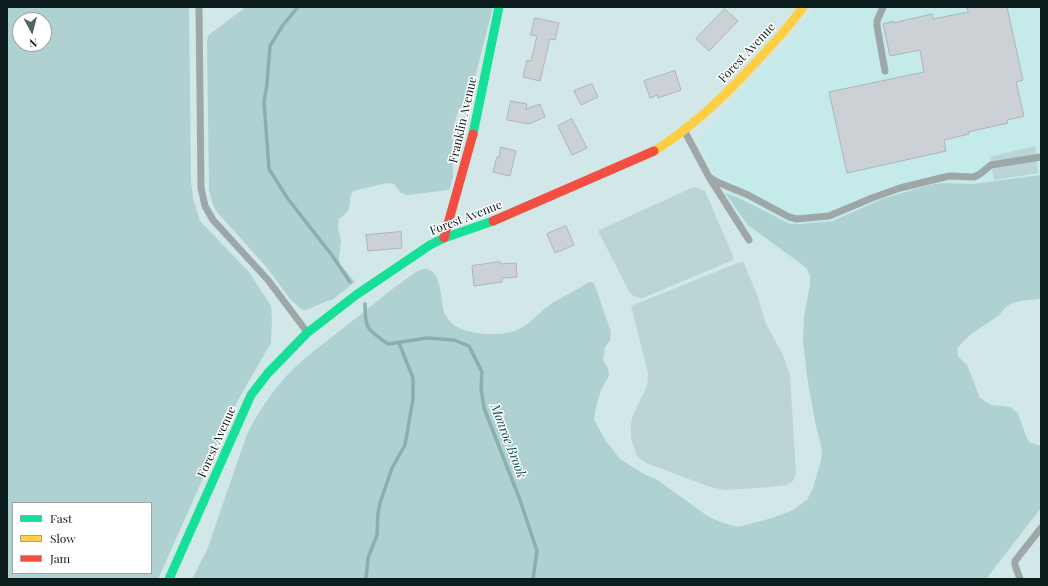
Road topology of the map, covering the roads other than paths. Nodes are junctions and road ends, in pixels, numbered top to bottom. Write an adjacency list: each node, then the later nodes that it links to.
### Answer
1 (199, 7): 11 (lane)
2 (499, 7): 9 (street, Franklin Avenue)
3 (804, 7): 6 (street, Forest Avenue)
4 (883, 7): 5 (lane)
5 (886, 71)
6 (684, 130): 8 (lane); 9 (street, Forest Avenue)
7 (1041, 157): 8 (lane)
8 (709, 177): 10 (lane)
9 (444, 238): 11 (street, Forest Avenue)
10 (749, 240)
11 (307, 332): 13 (street, Forest Avenue)
12 (1041, 528): 14 (lane)
13 (169, 579)
14 (1020, 579)

